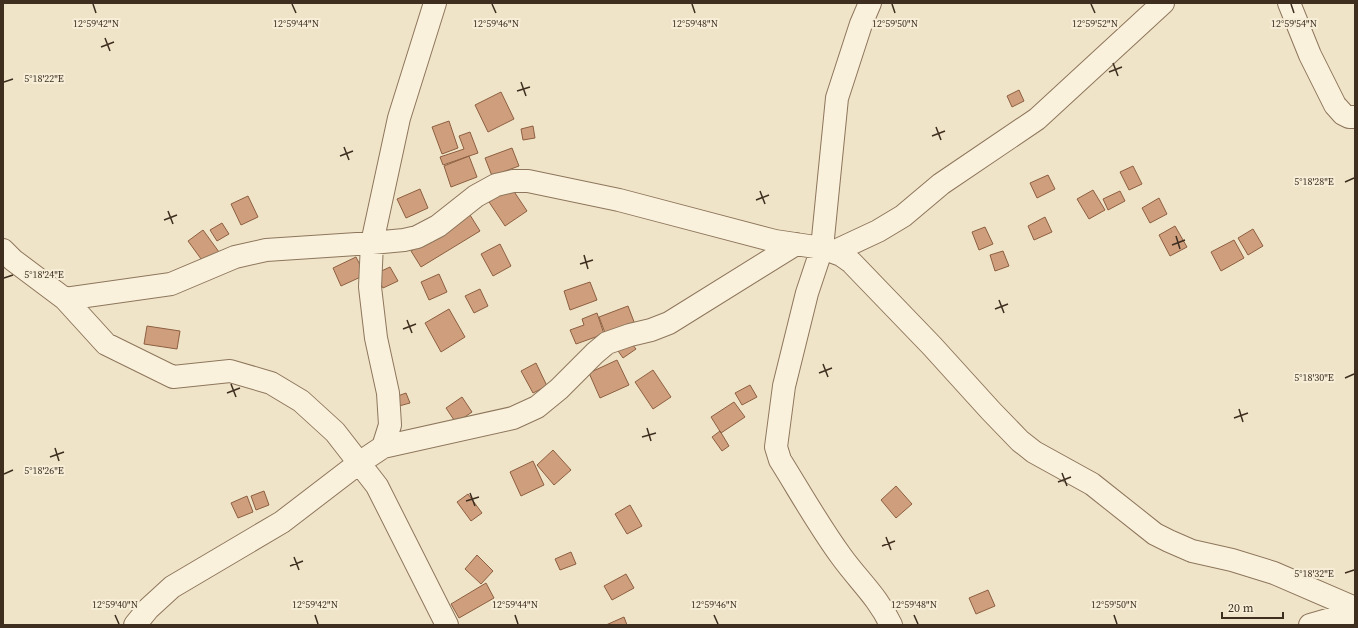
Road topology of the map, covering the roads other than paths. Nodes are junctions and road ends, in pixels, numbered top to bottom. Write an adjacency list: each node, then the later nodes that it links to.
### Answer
1 (435, 3): 6 (street)
2 (870, 3): 9 (street)
3 (1163, 3): 9 (street)
4 (1289, 3): 5 (street)
5 (1355, 117)
6 (372, 243): 7 (street); 10 (street); 11 (street)
7 (796, 244): 9 (street); 11 (street)
8 (3, 250): 10 (street)
9 (827, 250): 13 (street); 17 (street)
10 (65, 299): 12 (street)
11 (383, 447): 12 (street)
12 (359, 463): 15 (street); 16 (street)
13 (1355, 608)
14 (1355, 612): 18 (street)
15 (135, 625)
16 (447, 625)
17 (891, 625)
18 (1310, 625)

